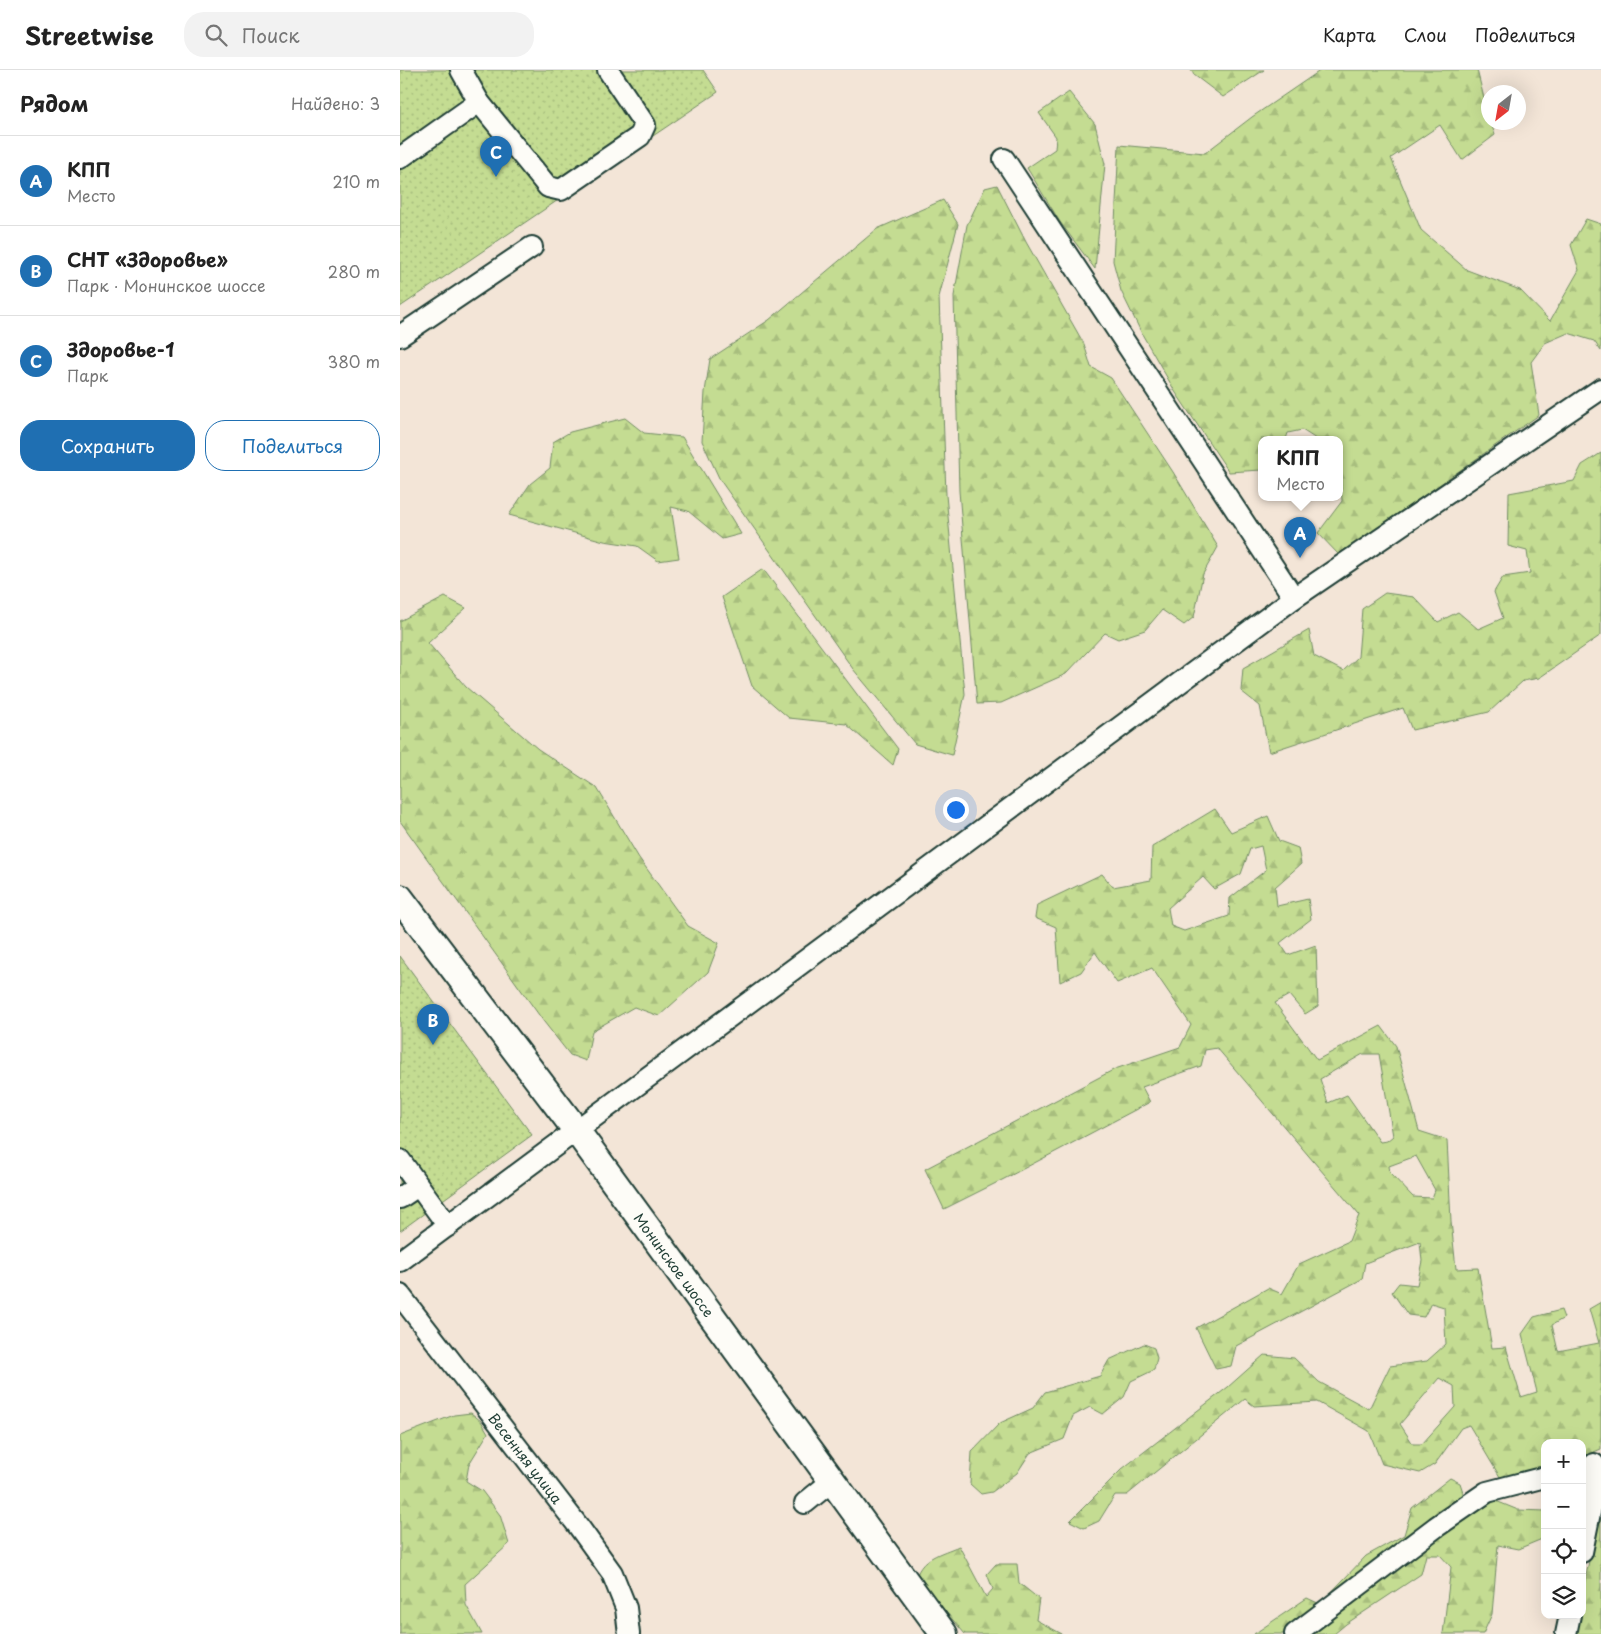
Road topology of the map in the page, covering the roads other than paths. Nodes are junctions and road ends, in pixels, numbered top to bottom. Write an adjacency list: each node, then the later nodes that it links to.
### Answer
1 (462, 70): 3 (street)
2 (608, 70): 3 (street)
3 (479, 102): 4 (street)
4 (400, 158)
5 (1004, 159): 9 (street)
6 (532, 248): 7 (street)
7 (400, 336)
8 (1601, 389): 9 (street)
9 (1294, 598): 11 (street)
10 (400, 898): 11 (main road, Монинское шоссе)
11 (576, 1130): 15 (street); 20 (main road, Монинское шоссе)
12 (400, 1160): 13 (street)
13 (418, 1186): 14 (street); 15 (street)
14 (400, 1198)
15 (448, 1226): 16 (street)
16 (400, 1261)
17 (400, 1295): 24 (street, Весенняя улица)
18 (1592, 1465): 22 (street)
19 (1541, 1478): 26 (street)
20 (832, 1481): 21 (street); 25 (main road, Монинское шоссе)
21 (804, 1504)
22 (1586, 1532)
23 (1569, 1619): 27 (street)
24 (629, 1634)
25 (944, 1634)
26 (1295, 1634)
27 (1566, 1634)

